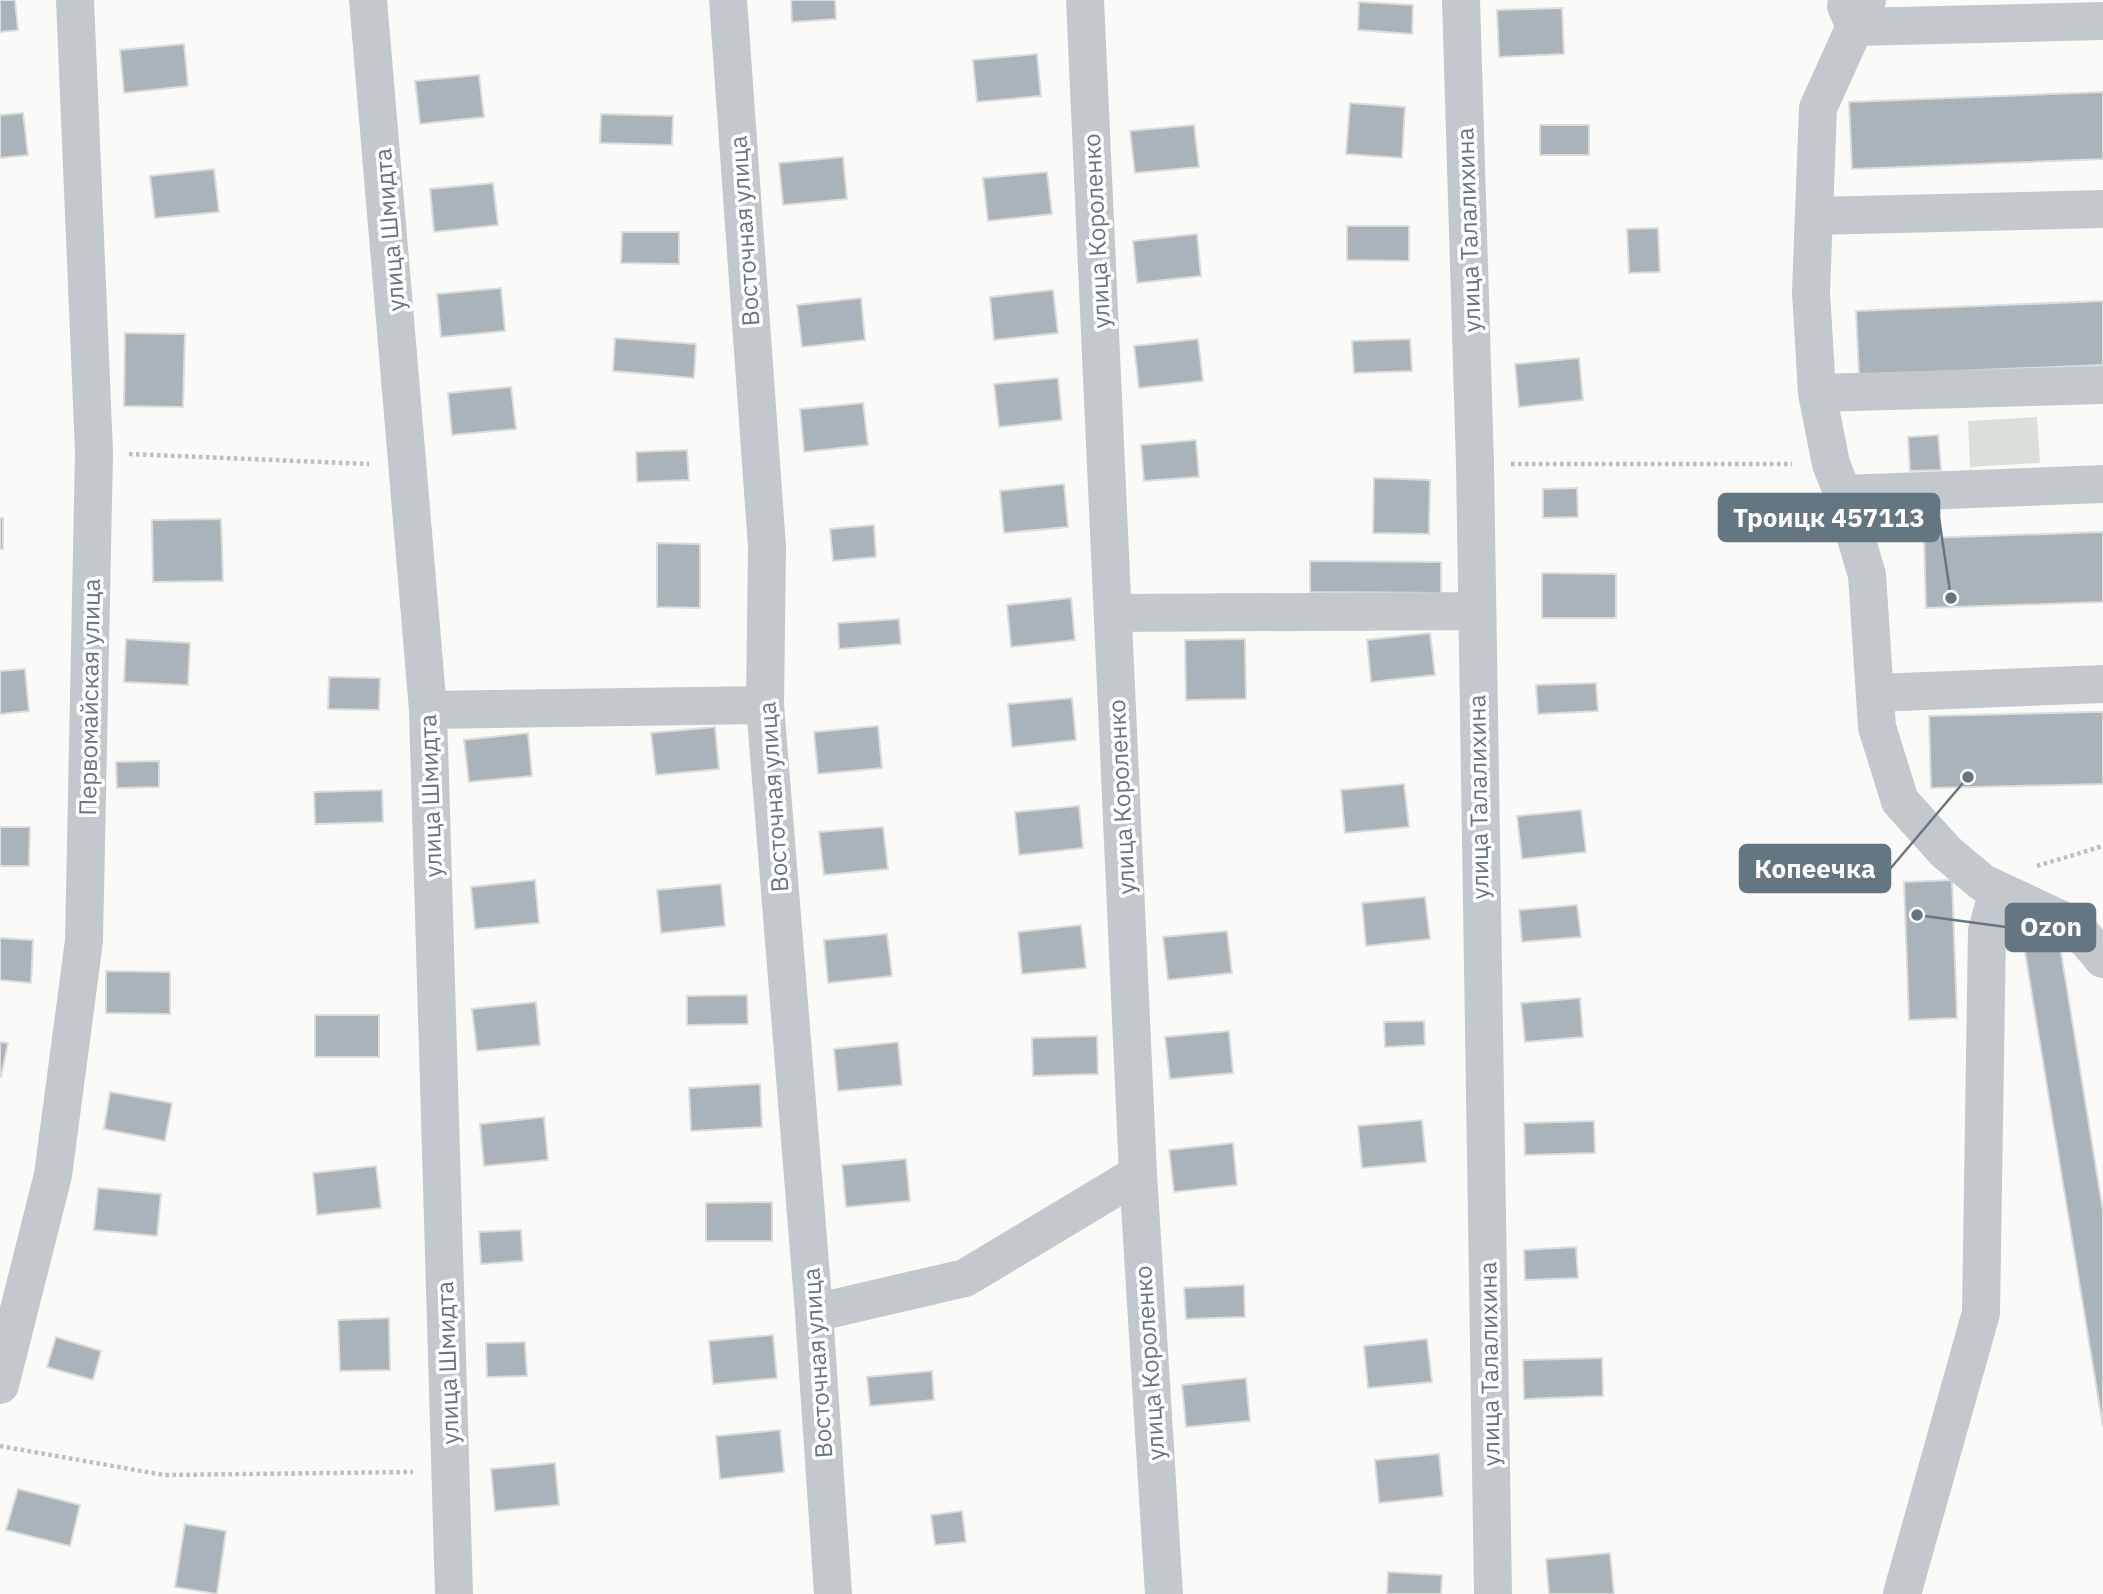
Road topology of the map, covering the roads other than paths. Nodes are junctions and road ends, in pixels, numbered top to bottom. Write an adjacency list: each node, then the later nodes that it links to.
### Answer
1 (75, 0): 24 (street, Первомайская улица)
2 (368, 0): 19 (street, улица Шмидта)
3 (728, 0): 18 (street, Восточная улица)
4 (1085, 0): 15 (street, улица Короленко)
5 (1461, 0): 14 (street, улица Талалихина)
6 (1855, 9): 7 (street); 9 (street)
7 (2103, 21)
8 (2103, 209): 9 (street)
9 (1814, 216): 11 (street)
10 (2103, 385): 11 (street)
11 (1817, 393): 12 (street)
12 (1837, 479): 13 (street); 17 (street)
13 (2103, 484)
14 (1475, 611): 15 (street); 28 (street, улица Талалихина)
15 (1113, 613): 22 (street, улица Короленко)
16 (2103, 684): 17 (street)
17 (1875, 693): 20 (street)
18 (765, 705): 19 (street); 23 (street, Восточная улица)
19 (428, 710): 25 (street, улица Шмидта)
20 (1998, 890): 21 (street); 29 (street)
21 (2103, 959)
22 (1138, 1174): 23 (street); 27 (street, улица Короленко)
23 (814, 1313): 26 (street, Восточная улица)
24 (0, 1385)
25 (454, 1594)
26 (833, 1594)
27 (1164, 1594)
28 (1493, 1594)
29 (1902, 1594)

